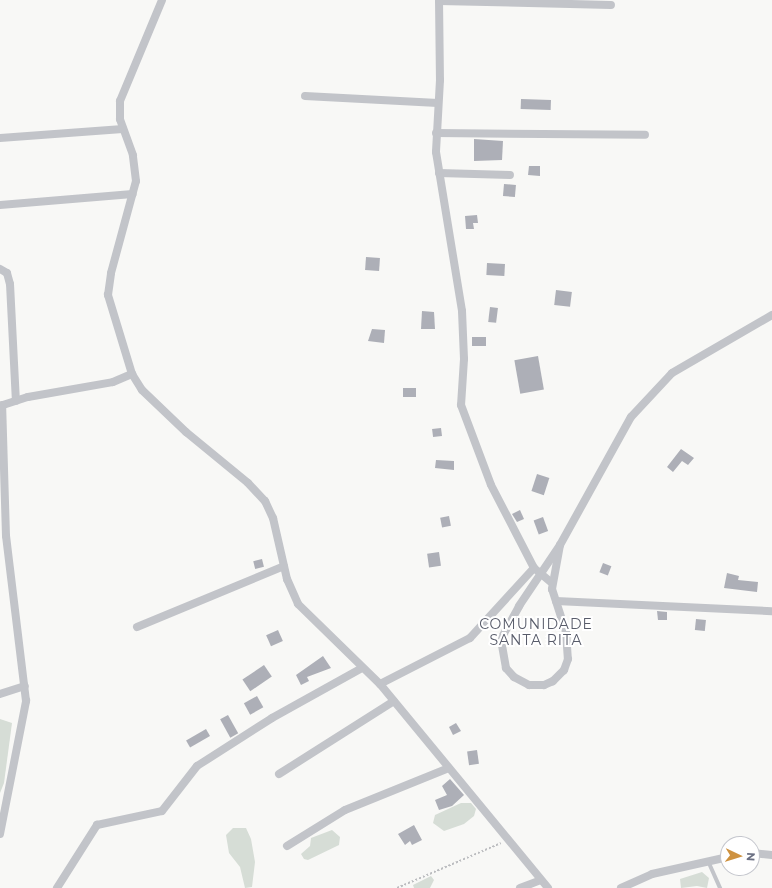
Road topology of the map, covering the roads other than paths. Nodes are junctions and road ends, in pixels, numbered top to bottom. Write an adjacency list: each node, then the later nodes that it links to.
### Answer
1 (162, 0): 6 (street)
2 (439, 1): 3 (street); 5 (street)
3 (611, 5)
4 (305, 96): 5 (street)
5 (438, 104): 7 (street)
6 (123, 129): 9 (street); 12 (street)
7 (436, 133): 8 (street); 10 (street)
8 (645, 135)
9 (0, 138)
10 (439, 173): 11 (street); 22 (street)
11 (510, 175)
12 (133, 194): 14 (street); 17 (street)
13 (0, 196): 14 (street)
14 (3, 205)
15 (0, 269): 18 (street)
16 (772, 315): 20 (street)
17 (132, 374): 18 (street); 21 (street)
18 (16, 400): 19 (street)
19 (1, 405): 30 (street)
20 (560, 545): 23 (street); 24 (street)
21 (284, 566): 27 (street); 28 (street)
22 (534, 568): 23 (street); 29 (street)
23 (541, 574): 24 (street); 25 (street)
24 (552, 583): 25 (street)
25 (556, 601): 26 (street)
26 (772, 611)
27 (137, 627)
28 (362, 668): 29 (street); 42 (street)
29 (380, 684): 32 (street)
30 (25, 686): 31 (street); 35 (street)
31 (0, 694)
32 (394, 701): 33 (street); 34 (street)
33 (449, 768): 36 (street); 41 (street)
34 (279, 774)
35 (0, 834)
36 (287, 846)
37 (760, 854): 38 (street)
38 (772, 855)
39 (720, 859): 40 (street)
40 (708, 861): 45 (street); 46 (lane)
41 (541, 880): 43 (street); 44 (street)
42 (57, 888)
43 (520, 888)
44 (548, 888)
45 (621, 888)
46 (720, 888)

